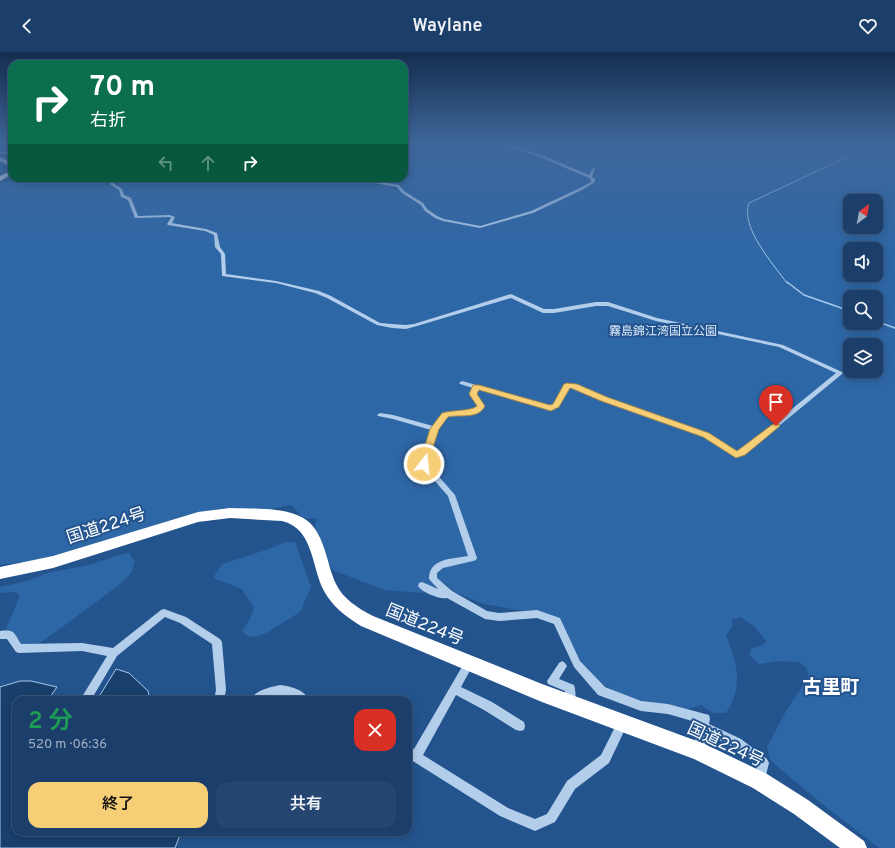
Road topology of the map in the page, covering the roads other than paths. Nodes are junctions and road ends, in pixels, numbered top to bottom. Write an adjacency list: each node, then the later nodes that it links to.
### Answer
1 (593, 181): 3 (street)
2 (112, 182): 5 (street)
3 (375, 182)
4 (462, 383): 5 (street)
5 (476, 387): 7 (street)
6 (380, 415): 7 (street)
7 (434, 429): 10 (street)
8 (0, 573): 13 (highway, 国道224号)
9 (422, 586): 10 (street)
10 (448, 592): 23 (street)
11 (0, 635): 12 (street)
12 (114, 653): 16 (street); 17 (street)
13 (469, 663): 15 (street); 20 (highway, 国道224号)
14 (562, 666): 20 (street)
15 (454, 689): 22 (street); 25 (street)
16 (87, 696)
17 (220, 696)
18 (263, 696): 19 (street)
19 (297, 696)
20 (570, 704): 21 (highway, 国道224号)
21 (623, 722): 24 (highway, 国道224号); 25 (street)
22 (520, 726)
23 (703, 727): 24 (street); 26 (street)
24 (698, 750): 26 (highway, 国道224号)
25 (412, 754)
26 (760, 781): 27 (highway, 国道224号)
27 (857, 848)

